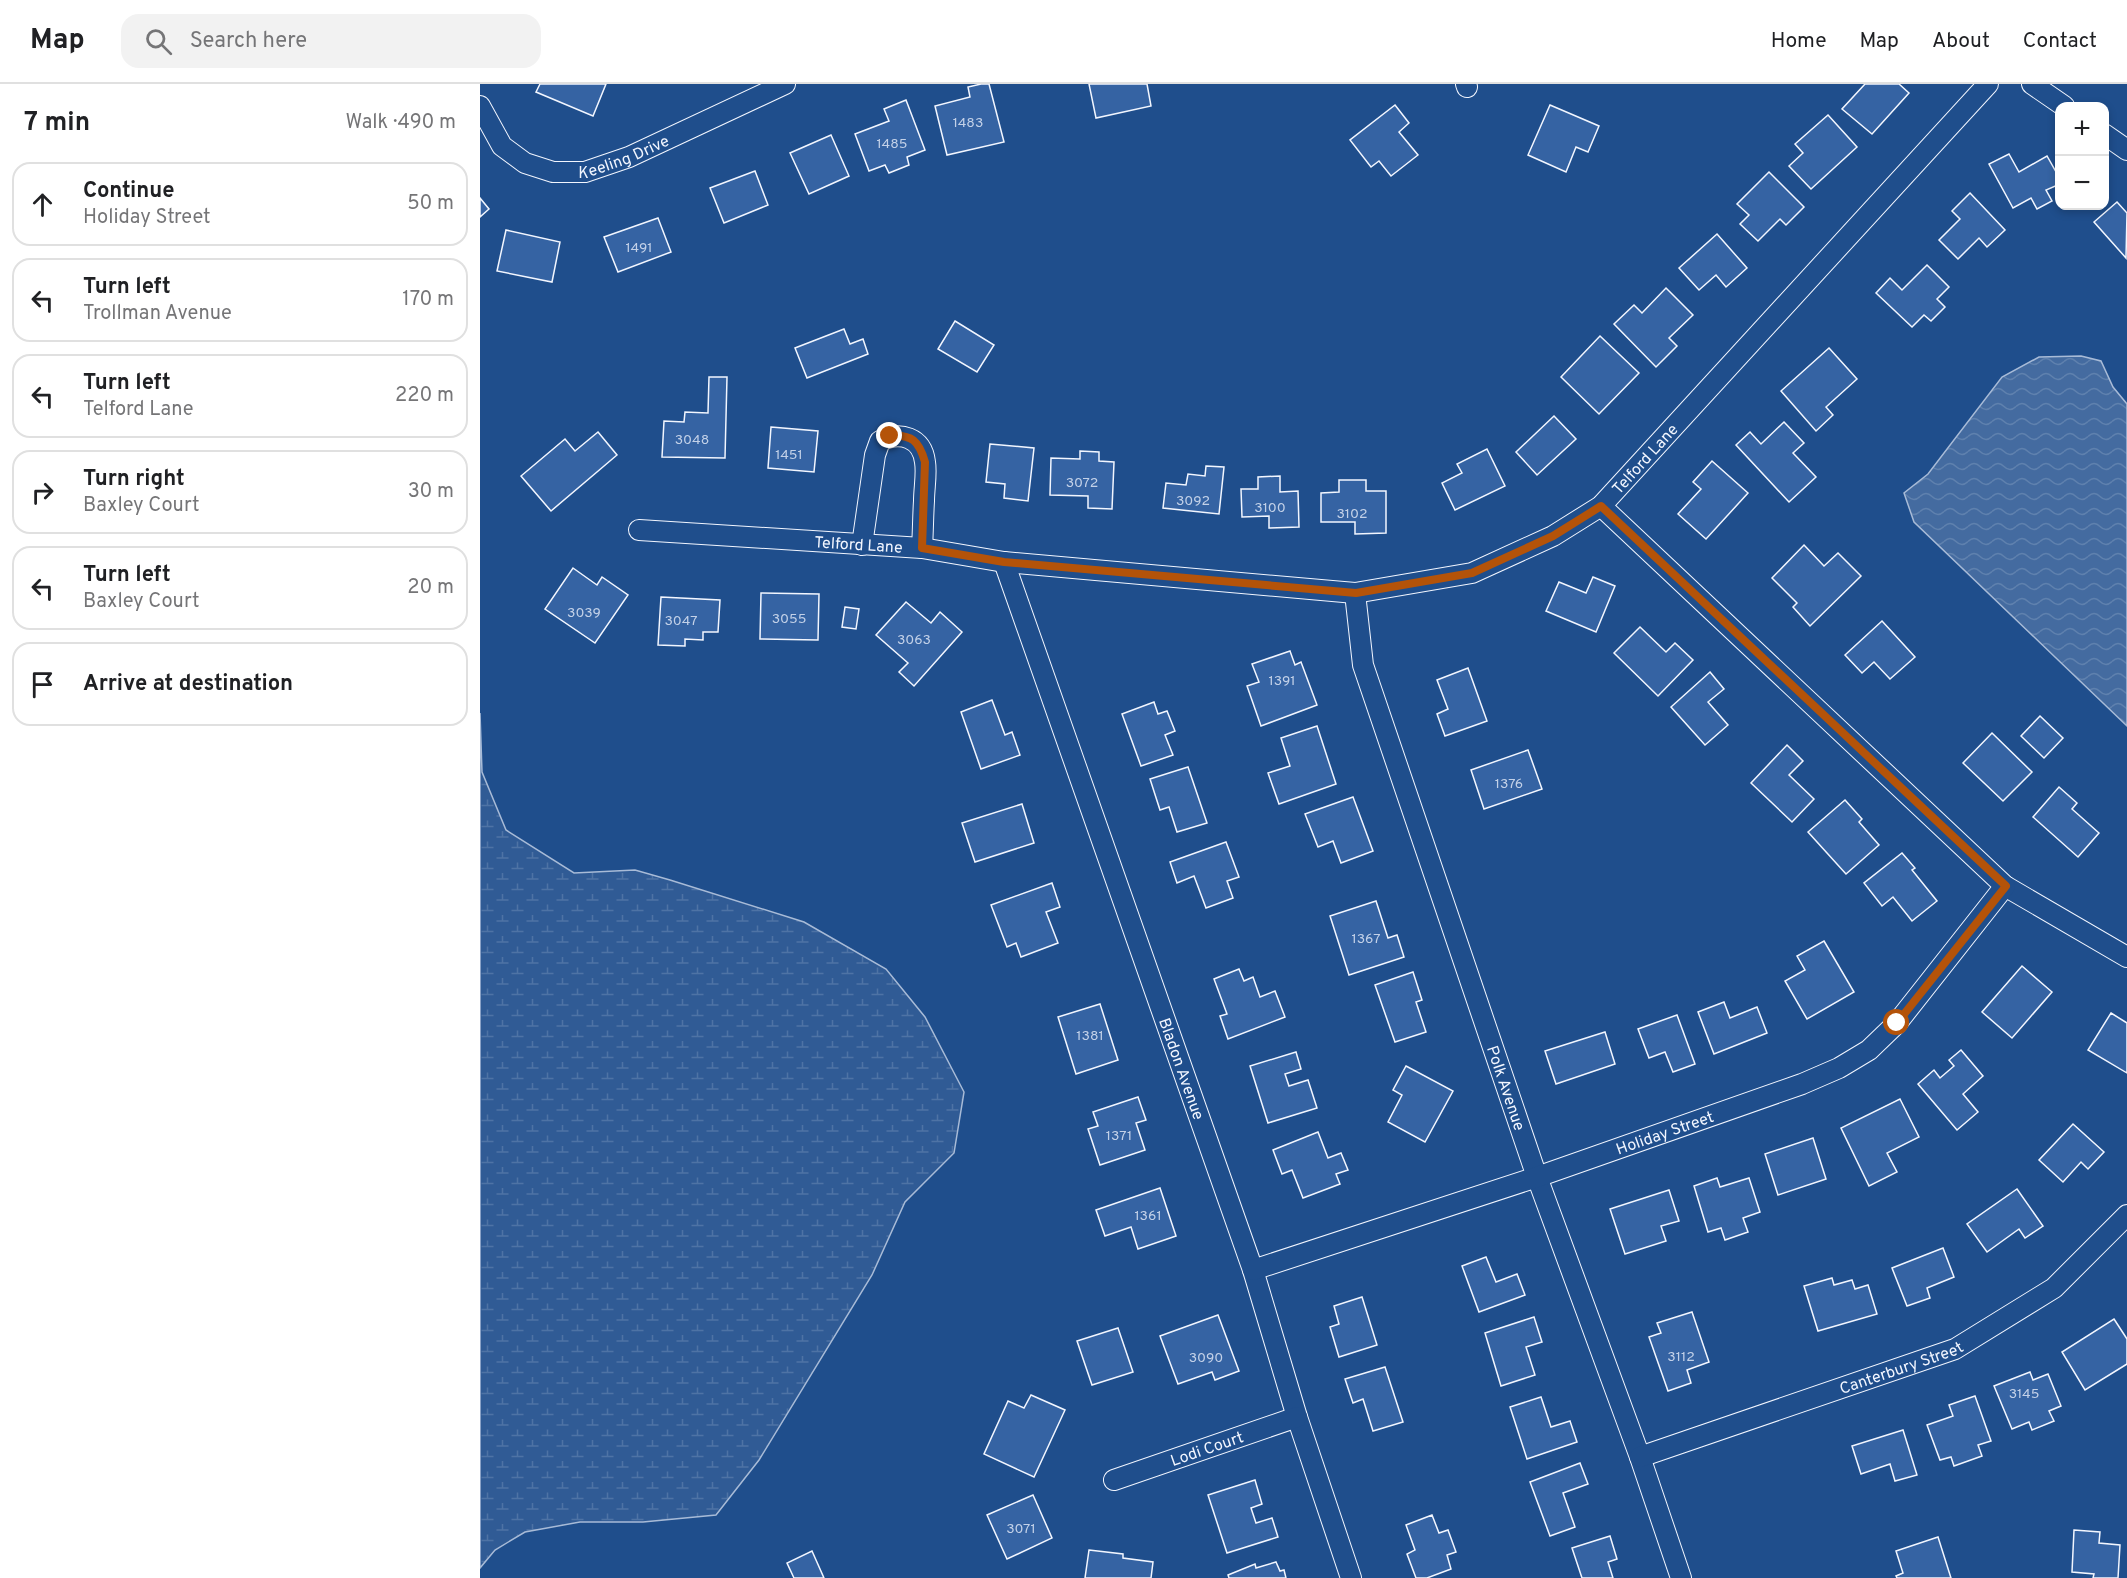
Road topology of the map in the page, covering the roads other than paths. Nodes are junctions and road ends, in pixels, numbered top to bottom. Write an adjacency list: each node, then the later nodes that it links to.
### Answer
1 (785, 84): 5 (street, Keeling Drive)
2 (1988, 84): 8 (street, Telford Lane)
3 (2032, 84): 4 (street)
4 (2058, 102)
5 (480, 106)
6 (2109, 137): 7 (street)
7 (2127, 150)
8 (1601, 506): 13 (street, Telford Lane); 14 (street)
9 (639, 530): 10 (street, Telford Lane)
10 (862, 544): 11 (street, Telford Lane); 11 (street)
11 (922, 548): 12 (street, Telford Lane)
12 (1004, 562): 13 (street, Telford Lane); 18 (street, Bladon Avenue)
13 (1356, 593): 16 (street, Polk Avenue)
14 (2006, 886): 15 (street); 16 (street, Holiday Street)
15 (2127, 957)
16 (1537, 1177): 18 (street, Holiday Street); 20 (street, Polk Avenue)
17 (2127, 1215): 20 (street, Canterbury Street)
18 (1253, 1270): 19 (street, Bladon Avenue)
19 (1297, 1417): 21 (street, Lodi Court); 22 (street, Bladon Avenue)
20 (1640, 1457): 23 (street, Polk Avenue)
21 (1114, 1480)
22 (1351, 1578)
23 (1682, 1578)

